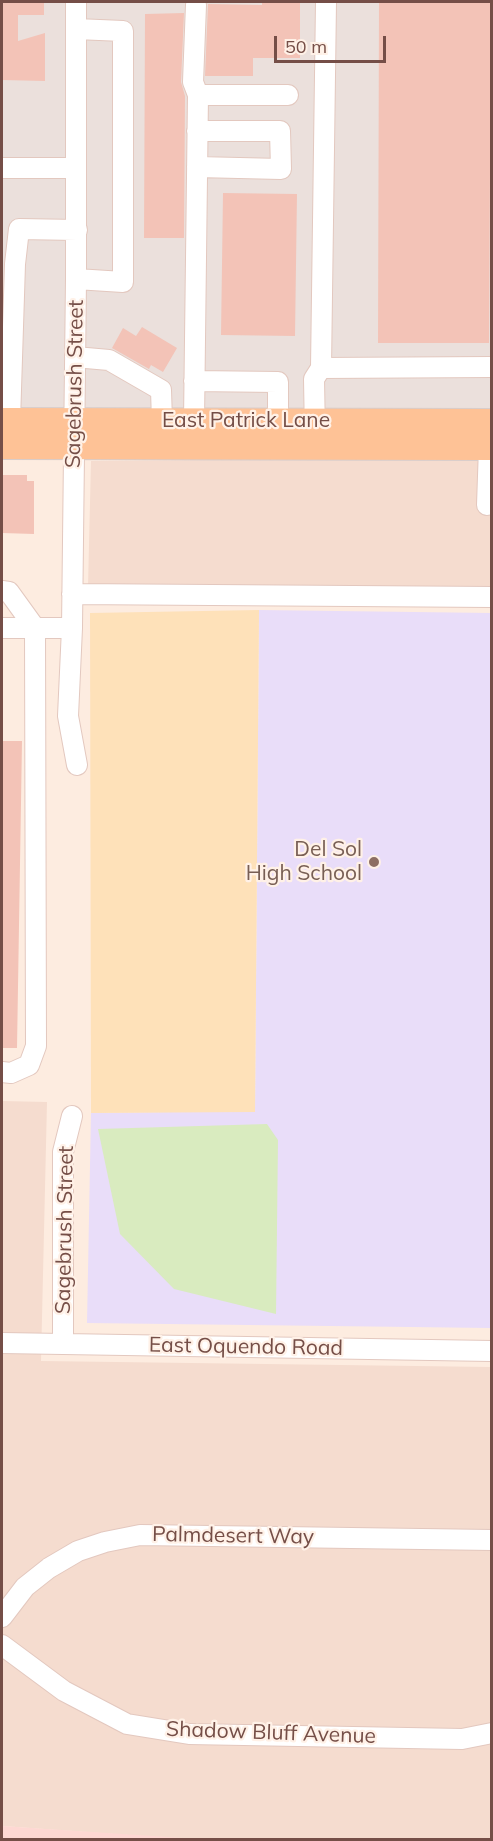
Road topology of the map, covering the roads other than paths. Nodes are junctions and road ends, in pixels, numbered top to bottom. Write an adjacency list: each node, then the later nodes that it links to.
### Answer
1 (76, 2): 4 (street, Sagebrush Street)
2 (326, 2): 15 (street)
3 (196, 5): 5 (street)
4 (76, 29): 10 (street, Sagebrush Street); 12 (street)
5 (198, 95): 6 (street); 7 (street)
6 (288, 95)
7 (198, 131): 8 (street); 8 (street)
8 (197, 167): 16 (street)
9 (2, 168): 10 (street)
10 (76, 168): 11 (street, Sagebrush Street)
11 (77, 230): 12 (street, Sagebrush Street); 17 (street)
12 (76, 279): 13 (street, Sagebrush Street)
13 (75, 357): 18 (street); 22 (street, Sagebrush Street)
14 (492, 367): 15 (street)
15 (321, 368): 23 (street)
16 (194, 381): 19 (street); 20 (street)
17 (6, 421): 22 (main road, East Patrick Lane)
18 (162, 421): 19 (main road, East Patrick Lane); 22 (main road, East Patrick Lane)
19 (194, 421): 20 (main road, East Patrick Lane)
20 (278, 421): 23 (main road, East Patrick Lane)
21 (492, 422): 23 (main road, East Patrick Lane)
22 (74, 433): 23 (main road, East Patrick Lane); 24 (main road, East Patrick Lane); 28 (street, Sagebrush Street)
23 (315, 434): 25 (main road, East Patrick Lane)
24 (2, 446)
25 (490, 447): 26 (street)
26 (487, 505)
27 (2, 591): 31 (street)
28 (72, 594): 29 (street); 32 (street, Sagebrush Street)
29 (492, 597)
30 (2, 628): 31 (street)
31 (34, 628): 32 (street); 34 (street)
32 (72, 628): 33 (street, Sagebrush Street)
33 (77, 765)
34 (2, 1072)
35 (72, 1116): 37 (street, Sagebrush Street)
36 (2, 1343): 37 (street, East Oquendo Road)
37 (63, 1344): 38 (street, East Oquendo Road)
38 (492, 1351)
39 (492, 1540): 40 (street, Palmdesert Way)
40 (2, 1617)
41 (2, 1646): 42 (street, Shadow Bluff Avenue)
42 (492, 1733)

